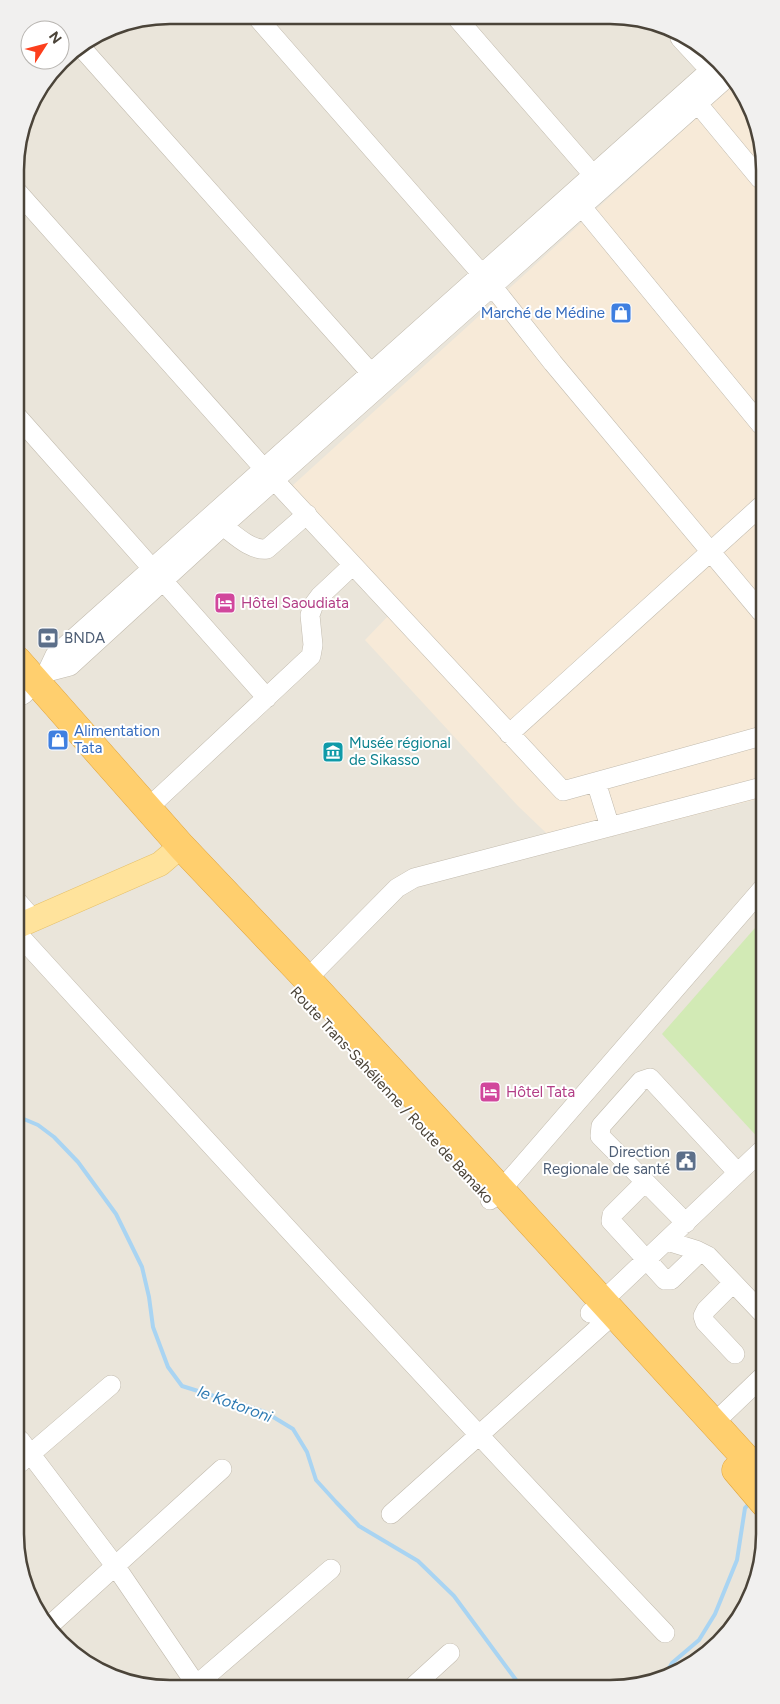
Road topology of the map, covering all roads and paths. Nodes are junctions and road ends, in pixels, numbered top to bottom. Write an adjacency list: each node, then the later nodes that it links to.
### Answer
1 (263, 24): 12 (street)
2 (462, 24): 9 (street)
3 (85, 51): 13 (street)
4 (696, 52): 5 (street)
5 (712, 66)
6 (720, 73): 7 (street); 9 (street)
7 (698, 104): 8 (street); 9 (street)
8 (756, 174)
9 (599, 181): 11 (street); 12 (street)
10 (24, 198): 16 (street)
11 (582, 207): 12 (street); 14 (street)
12 (487, 280): 13 (street); 20 (street)
13 (377, 379): 16 (street)
14 (756, 419)
15 (24, 424): 22 (street)
16 (269, 474): 18 (street); 19 (street); 22 (street)
17 (756, 511): 20 (street)
18 (307, 514): 19 (street); 21 (street)
19 (223, 526): 22 (street)
20 (710, 552): 23 (street); 26 (street)
21 (353, 565): 25 (street); 26 (street)
22 (157, 575): 24 (street); 25 (street)
23 (756, 606)
24 (27, 679): 30 (highway, Route Trans-Sahélienne / Route de Bamako); 32 (highway, Route Trans-Sahélienne / Route de Bamako)
25 (267, 698): 30 (street)
26 (509, 734): 28 (street)
27 (756, 738): 28 (street)
28 (596, 782): 31 (street)
29 (756, 789): 31 (street)
30 (148, 808): 32 (highway, Route Trans-Sahélienne / Route de Bamako)
31 (610, 827): 36 (street)
32 (175, 851): 34 (main road); 36 (highway, Route Trans-Sahélienne / Route de Bamako); 40 (highway, Route Trans-Sahélienne / Route de Bamako)
33 (756, 896): 40 (street)
34 (24, 919)
35 (24, 922): 52 (street)
36 (307, 979): 40 (highway, Route Trans-Sahélienne / Route de Bamako)
37 (756, 1156): 38 (street)
38 (738, 1173): 39 (street); 41 (street)
39 (645, 1182): 41 (street); 44 (street)
40 (496, 1195): 47 (highway, Route Trans-Sahélienne / Route de Bamako)
41 (686, 1224): 42 (street)
42 (667, 1241): 43 (street); 44 (street)
43 (700, 1252): 44 (street); 45 (street)
44 (647, 1260): 47 (street)
45 (733, 1283): 46 (street); 48 (street)
46 (756, 1307)
47 (603, 1313): 51 (highway, Route Trans-Sahélienne / Route de Bamako); 52 (street); 57 (highway, Route Trans-Sahélienne / Route de Bamako)
48 (735, 1354)
49 (756, 1383): 51 (street)
50 (111, 1384): 53 (street)
51 (714, 1422): 56 (highway, Route Trans-Sahélienne / Route de Bamako)
52 (478, 1435): 58 (street); 62 (street)
53 (24, 1452)
54 (24, 1454): 59 (street)
55 (222, 1470): 59 (street)
56 (756, 1482)
57 (756, 1483)
58 (391, 1514)
59 (116, 1567): 61 (street); 64 (street)
60 (331, 1568): 65 (street)
61 (53, 1622)
62 (665, 1632)
63 (450, 1653): 66 (street)
64 (193, 1680)
65 (202, 1680)
66 (420, 1680)

